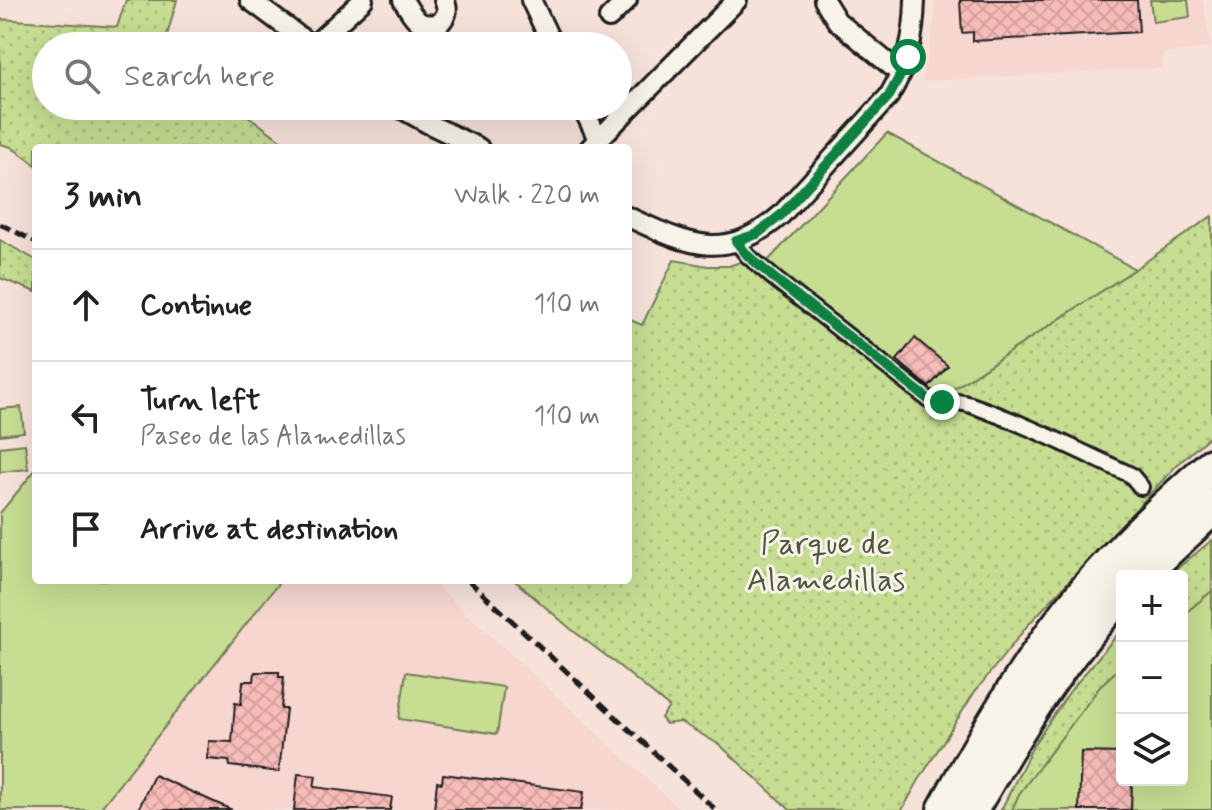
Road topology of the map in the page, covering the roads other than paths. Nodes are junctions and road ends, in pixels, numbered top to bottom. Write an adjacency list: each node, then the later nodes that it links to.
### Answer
1 (250, 0): 11 (street)
2 (363, 0): 12 (street)
3 (403, 0): 4 (street)
4 (444, 0)
5 (531, 0): 13 (street)
6 (627, 0): 10 (street)
7 (737, 0): 15 (street)
8 (824, 0): 14 (street)
9 (915, 0): 14 (street)
10 (609, 18)
11 (293, 32)
12 (328, 32)
13 (546, 32)
14 (901, 74): 22 (street)
15 (632, 106)
16 (422, 120): 19 (street)
17 (586, 120): 20 (street)
18 (618, 120): 20 (street)
19 (471, 144)
20 (594, 144)
21 (632, 219): 22 (street)
22 (736, 241): 24 (street)
23 (1212, 466): 28 (highway)
24 (1141, 487)
25 (1212, 507): 26 (highway)
26 (1145, 570)
27 (1114, 602): 31 (highway); 32 (highway)
28 (1047, 641): 29 (highway); 30 (highway)
29 (922, 810)
30 (945, 810)
31 (970, 810)
32 (987, 810)

